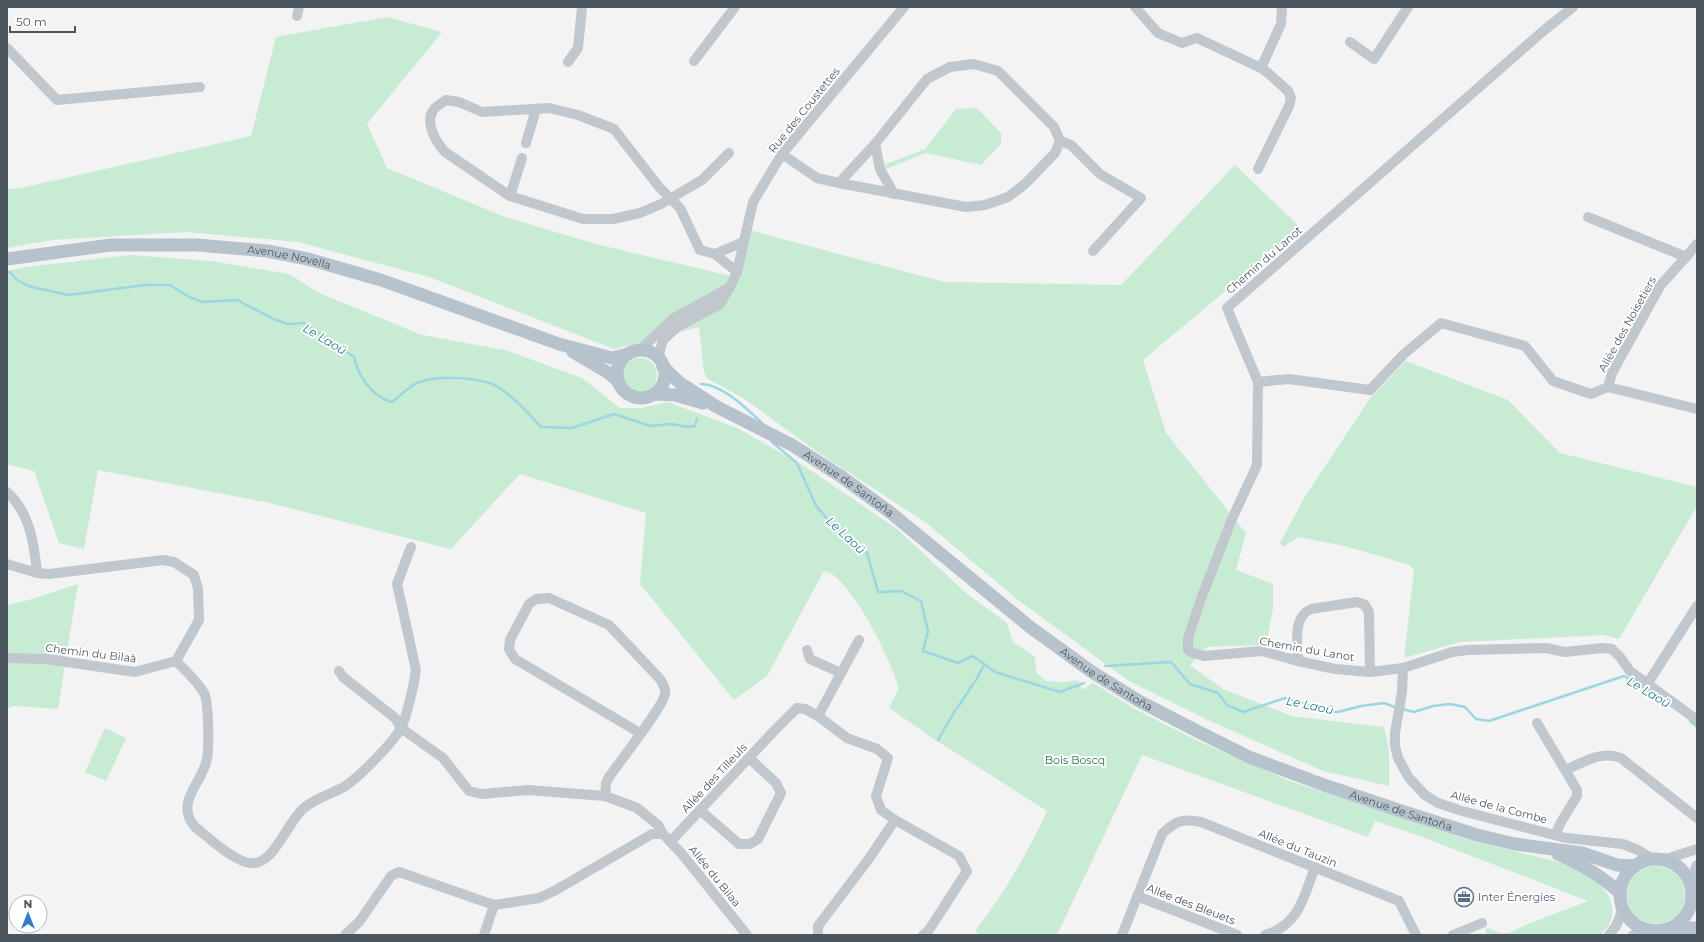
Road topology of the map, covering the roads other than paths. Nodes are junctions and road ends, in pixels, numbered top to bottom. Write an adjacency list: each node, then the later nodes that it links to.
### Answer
1 (582, 7): 11 (street)
2 (735, 7): 10 (street)
3 (904, 7): 19 (street, Rue des Coustettes)
4 (1135, 7): 12 (street)
5 (1282, 7): 12 (street)
6 (1408, 7): 8 (street)
7 (1573, 7): 39 (street, Chemin du Lanot)
8 (1350, 42)
9 (7, 48): 13 (street)
10 (694, 61)
11 (568, 62)
12 (1261, 68): 21 (street)
13 (200, 87)
14 (536, 109): 16 (street); 24 (street); 25 (street)
15 (1060, 141): 17 (street); 23 (street); 29 (street)
16 (526, 143)
17 (875, 144): 22 (street); 23 (street)
18 (729, 153): 25 (street)
19 (782, 154): 22 (street); 27 (street, Rue des Coustettes)
20 (522, 158): 24 (street)
21 (1258, 169)
22 (839, 183): 23 (street)
23 (894, 194)
24 (510, 196): 25 (street)
25 (671, 199): 30 (street)
26 (1588, 217): 31 (street)
27 (743, 242): 30 (street); 33 (street, Rue des Coustettes)
28 (1697, 244): 31 (street, Allée des Noisetiers)
29 (1092, 251)
30 (715, 254): 33 (street)
31 (1686, 257): 40 (street, Allée des Noisetiers)
32 (7, 259): 35 (main road, Avenue Novella)
33 (736, 272): 34 (street, Rue des Coustettes)
34 (730, 287): 36 (street); 37 (street, Rue des Coustettes)
35 (559, 344): 36 (main road, Avenue Novella); 38 (main road, Avenue Novella)
36 (633, 352): 37 (main road); 38 (main road)
37 (660, 362): 41 (main road); 42 (main road, Avenue de Santoña)
38 (618, 381): 41 (main road)
39 (1258, 382): 40 (street); 53 (street, Chemin du Lanot)
40 (1608, 387): 43 (street)
41 (654, 394): 42 (main road, Avenue de Santoña)
42 (717, 407): 72 (main road, Avenue de Santoña)
43 (1697, 409)
44 (7, 492): 47 (street)
45 (411, 547): 62 (street)
46 (7, 564): 47 (street)
47 (37, 573): 52 (street)
48 (1697, 606): 58 (street)
49 (859, 640): 57 (street)
50 (807, 650): 57 (street)
51 (7, 658): 52 (street, Chemin du Bilaà)
52 (176, 660): 62 (street)
53 (1298, 661): 56 (street, Chemin du Lanot); 56 (street)
54 (1403, 668): 56 (street, Chemin du Lanot); 58 (street, Chemin du Lanot); 70 (street, Allée de la Combe)
55 (339, 671): 62 (street, Allée du Bilaa)
56 (1370, 672)
57 (841, 673): 59 (street)
58 (1648, 683): 60 (street, Chemin du Lanot)
59 (818, 716): 64 (street, Allée des Tilleuls); 69 (street)
60 (1697, 720)
61 (1537, 724): 65 (street)
62 (401, 728): 66 (street, Allée du Bilaa)
63 (640, 733): 63 (street); 66 (street)
64 (749, 758): 67 (street, Allée des Tilleuls); 67 (street)
65 (1566, 770): 68 (street); 70 (street)
66 (605, 796): 71 (street, Allée du Bilaa)
67 (700, 810): 71 (street, Allée des Tilleuls)
68 (1697, 818)
69 (894, 820): 91 (street); 92 (street)
70 (1555, 836): 74 (street, Allée de la Combe)
71 (667, 837): 81 (street); 90 (street, Allée du Bilaa)
72 (1548, 849): 76 (main road, Avenue de Santoña); 79 (main road, Avenue de Santoña)
73 (1697, 849): 74 (street)
74 (1658, 860): 76 (main road); 78 (main road)
75 (1697, 865): 78 (street)
76 (1635, 866): 79 (main road)
77 (1315, 867): 80 (street, Allée du Tauzin); 95 (street); 96 (street, Allée du Tauzin)
78 (1690, 882): 82 (main road)
79 (1620, 893): 83 (main road)
80 (1137, 896): 93 (street, Allée du Tauzin); 94 (street, Allée des Bleuets)
81 (494, 905): 88 (street); 89 (street)
82 (1694, 905): 85 (main road)
83 (1623, 909): 87 (main road); 98 (street)
84 (1482, 923): 97 (street)
85 (1672, 928): 86 (main road); 87 (main road)
86 (1697, 928)
87 (1649, 930): 99 (street)
88 (345, 935)
89 (484, 935)
90 (747, 935)
91 (818, 935)
92 (923, 935)
93 (1122, 935)
94 (1237, 935)
95 (1265, 935)
96 (1416, 935)
97 (1453, 935)
98 (1609, 935)
99 (1633, 935)

